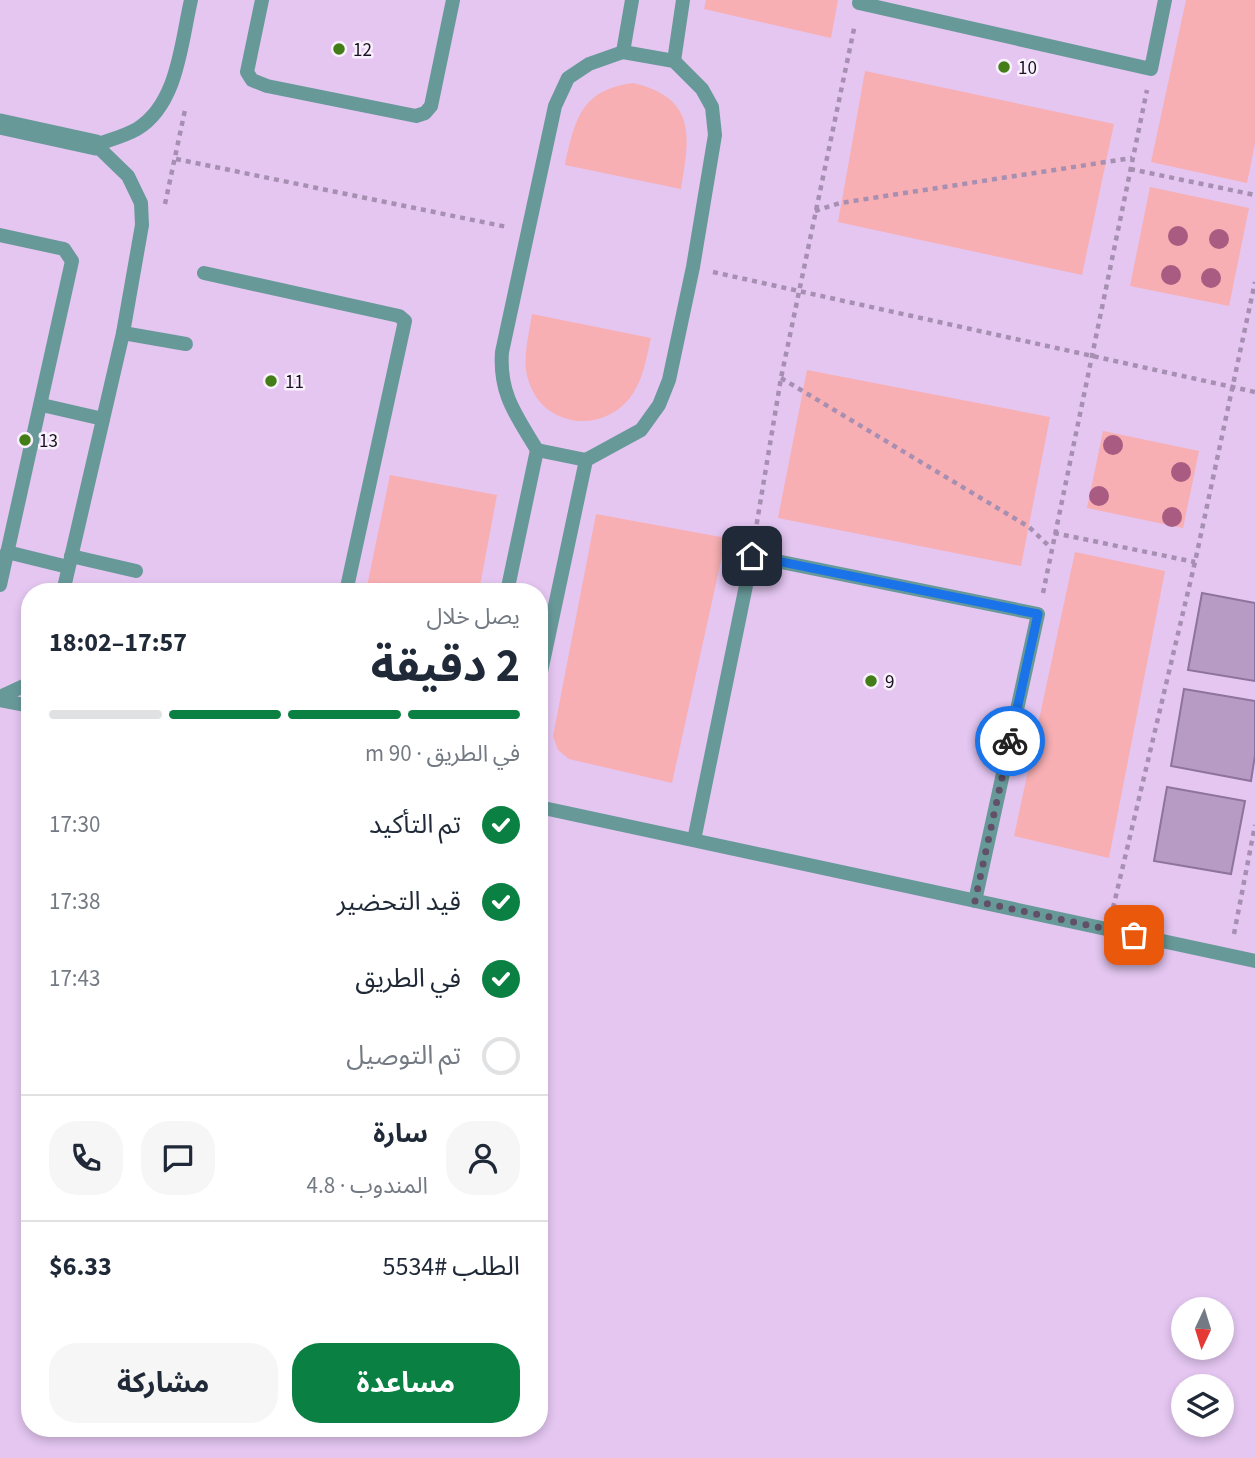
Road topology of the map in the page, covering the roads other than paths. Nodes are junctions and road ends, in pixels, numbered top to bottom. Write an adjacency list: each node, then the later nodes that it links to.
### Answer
1 (191, 0): 11 (lane)
2 (261, 0): 3 (lane)
3 (453, 0)
4 (632, 0): 8 (lane)
5 (683, 0): 9 (lane)
6 (1165, 0): 7 (lane)
7 (860, 1)
8 (623, 52): 9 (lane); 18 (lane)
9 (674, 61): 19 (lane)
10 (0, 124): 11 (street)
11 (96, 145): 14 (lane)
12 (0, 235): 16 (lane)
13 (204, 273): 24 (lane)
14 (123, 333): 15 (lane); 17 (lane)
15 (186, 344)
16 (42, 405): 17 (lane); 20 (lane)
17 (103, 419): 21 (lane)
18 (537, 450): 19 (lane); 25 (lane)
19 (586, 460): 27 (lane)
20 (7, 552): 21 (lane); 26 (lane)
21 (69, 562): 22 (lane); 23 (lane)
22 (136, 571)
23 (65, 583)
24 (348, 583)
25 (509, 583)
26 (0, 584)
27 (548, 639)
28 (21, 688): 29 (lane)
29 (0, 698): 30 (lane)
30 (21, 704)
31 (548, 809): 32 (lane)
32 (694, 840): 33 (lane); 33 (lane)
33 (975, 901): 34 (lane)
34 (1255, 961)

